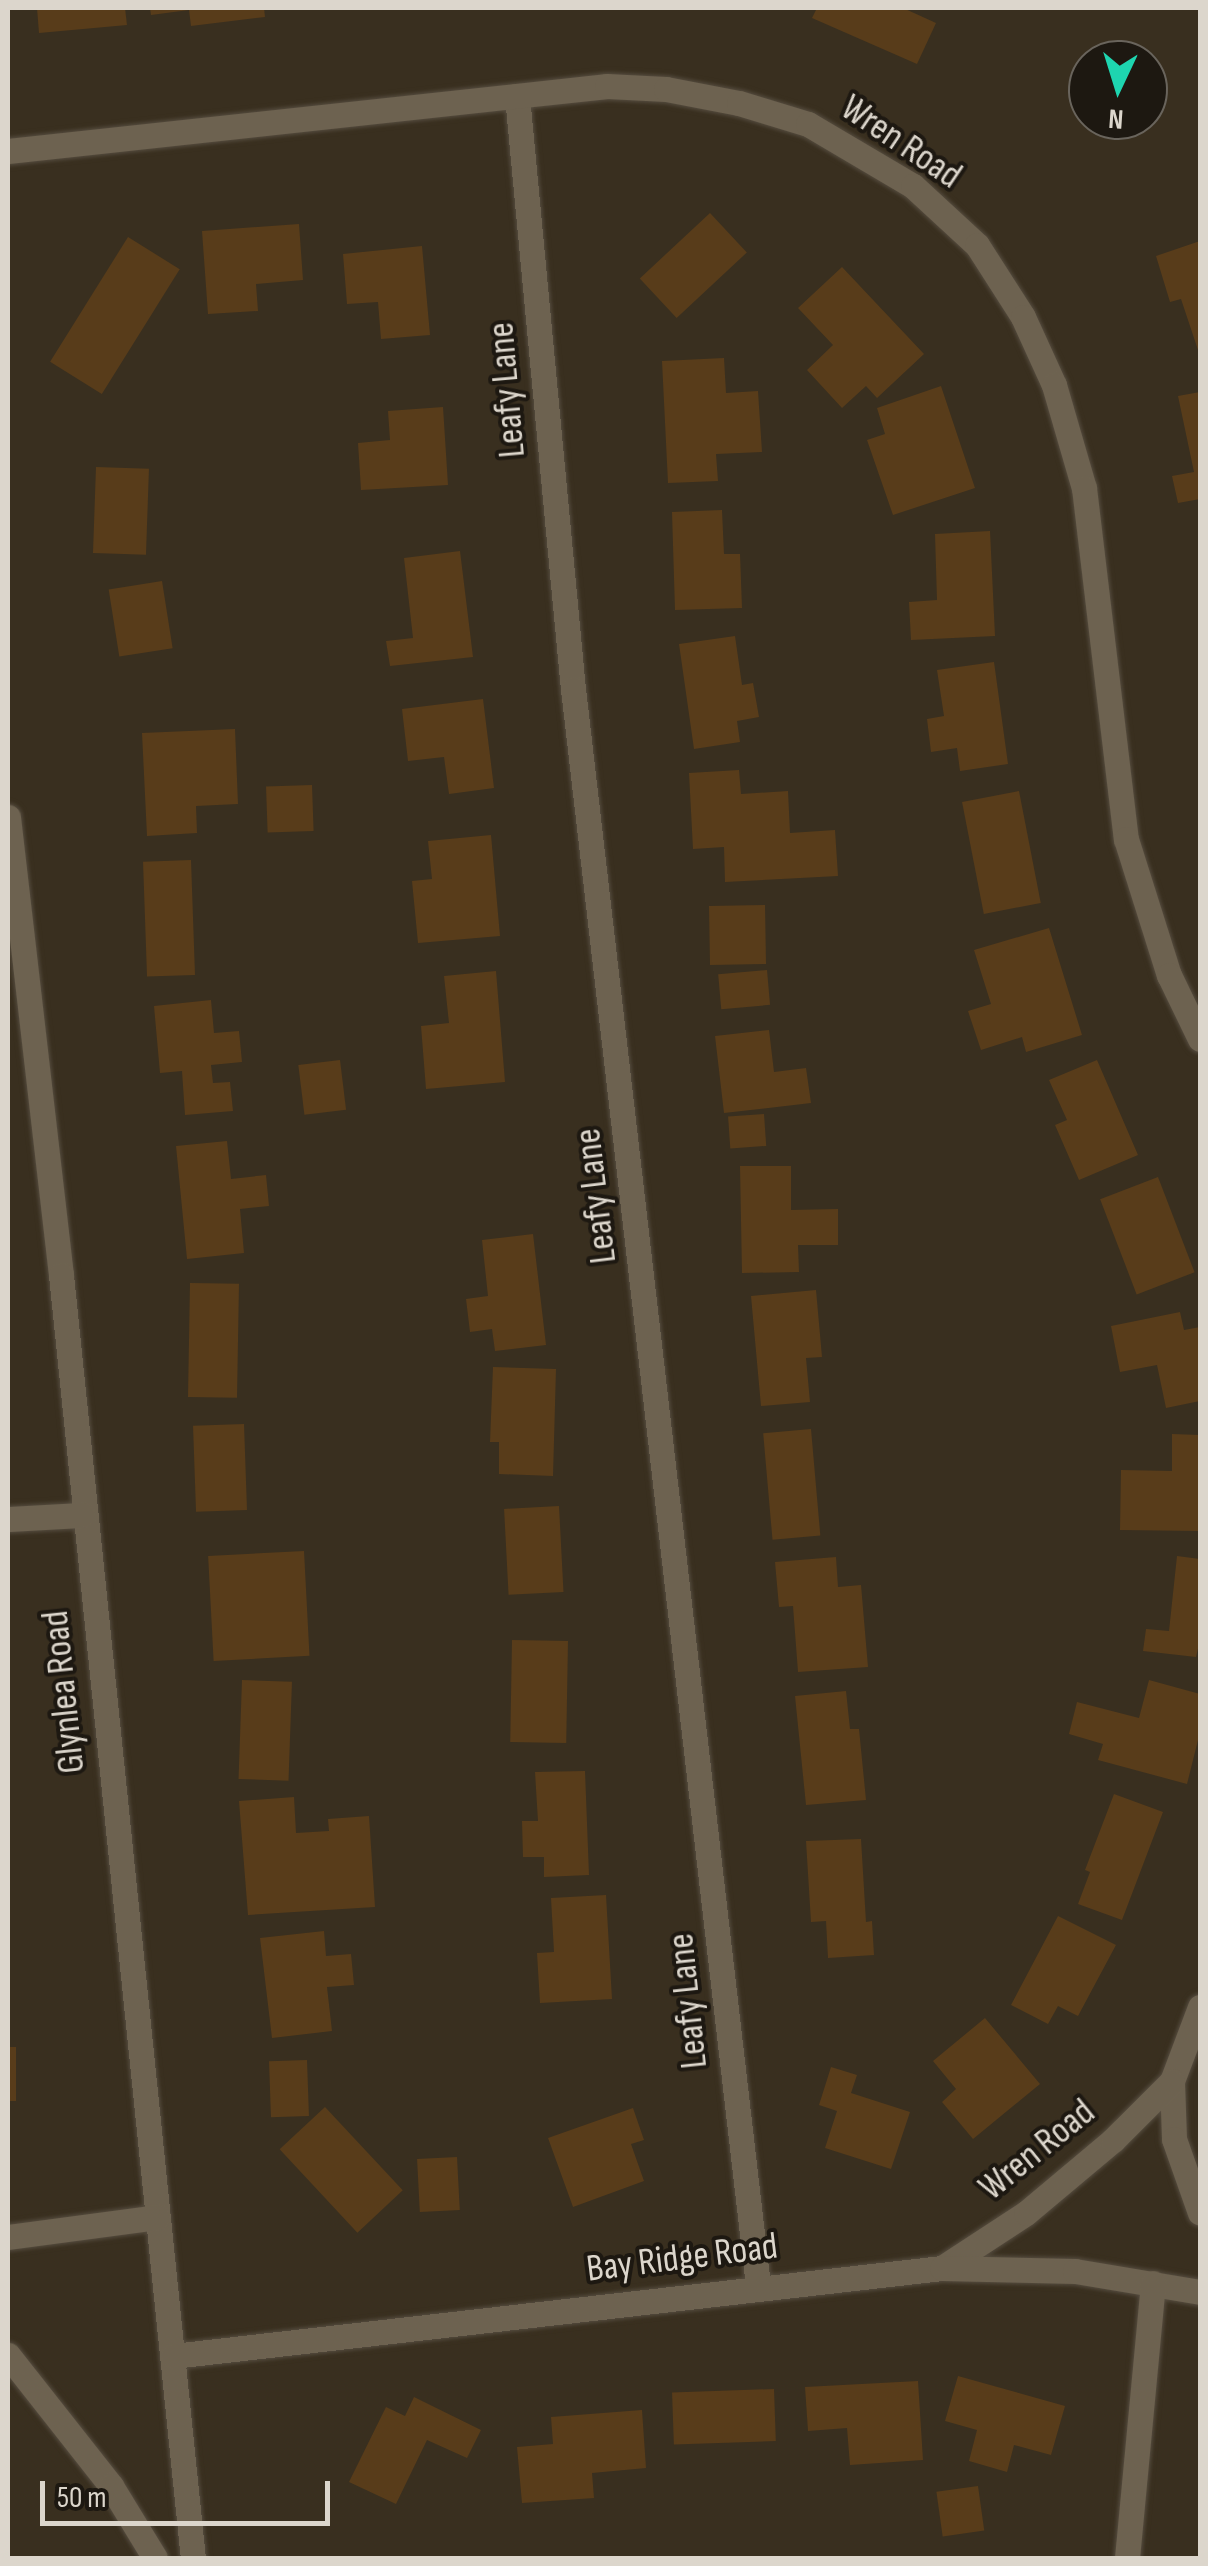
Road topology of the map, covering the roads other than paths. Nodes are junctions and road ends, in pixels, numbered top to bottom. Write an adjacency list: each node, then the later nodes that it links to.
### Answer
1 (516, 96): 2 (street, Wren Road); 4 (street, Wren Road); 14 (street, Leafy Lane)
2 (8, 151)
3 (8, 817): 5 (street, Glynlea Road)
4 (1200, 1038)
5 (82, 1515): 6 (street); 10 (street, Glynlea Road)
6 (8, 1519)
7 (1200, 2007): 8 (street, Wren Road)
8 (1172, 2080): 9 (street, Wren Road); 12 (street, Wren Road)
9 (1200, 2213)
10 (158, 2218): 11 (street); 17 (street, Glynlea Road)
11 (8, 2236)
12 (942, 2268): 13 (street, Bay Ridge Road); 14 (street, Bay Ridge Road)
13 (1154, 2282): 15 (street, Bay Ridge Road); 20 (street)
14 (758, 2286): 17 (street, Bay Ridge Road)
15 (1200, 2292)
16 (8, 2355): 18 (street)
17 (173, 2356): 19 (street, Glynlea Road)
18 (155, 2558)
19 (193, 2558)
20 (1127, 2558)

